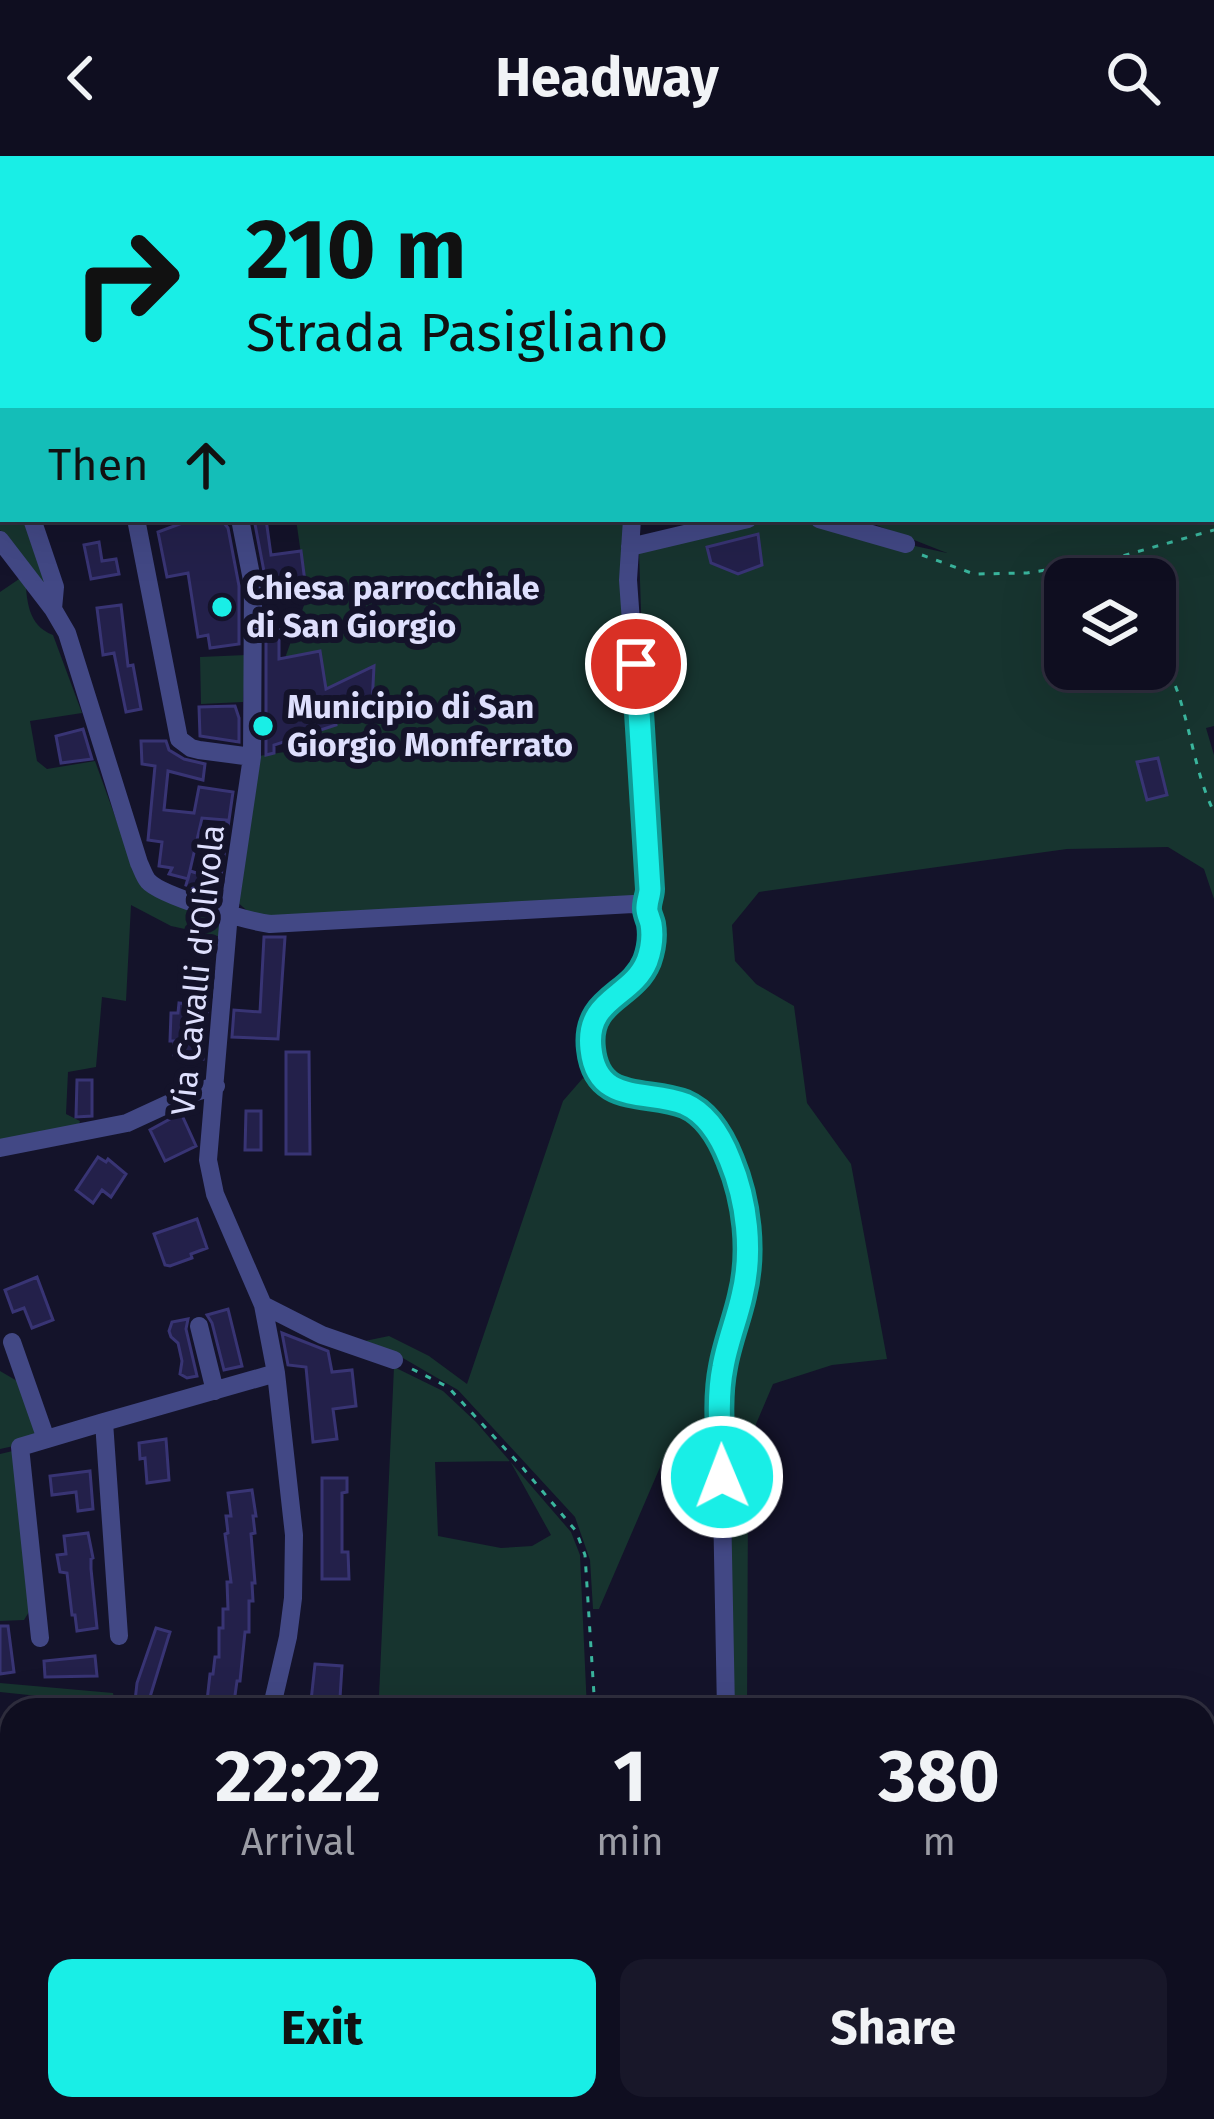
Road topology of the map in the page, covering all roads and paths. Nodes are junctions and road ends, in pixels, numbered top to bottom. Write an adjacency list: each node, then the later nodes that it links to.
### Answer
1 (33, 522): 13 (street)
2 (137, 522): 15 (street)
3 (632, 522): 10 (street)
4 (735, 522): 10 (street)
5 (829, 522): 9 (street)
6 (236, 524): 15 (street, Via Cavalli d'Olivola)
7 (1214, 530): 11 (path)
8 (0, 540): 13 (street)
9 (906, 544): 12 (path)
10 (630, 547): 17 (street)
11 (1115, 558)
12 (1044, 570)
13 (53, 609): 18 (street)
14 (1176, 688): 16 (path)
15 (252, 757): 18 (street, Via Cavalli d'Olivola)
16 (1214, 812)
17 (646, 909): 18 (street); 33 (street)
18 (229, 913): 19 (street, Via Cavalli d'Olivola)
19 (216, 1086): 20 (street); 21 (street, Via Cavalli d'Olivola)
20 (0, 1148)
21 (262, 1305): 24 (street); 25 (street, Via Cavalli d'Olivola)
22 (199, 1326): 26 (street)
23 (12, 1342): 28 (street)
24 (394, 1360): 32 (path)
25 (276, 1373): 26 (street); 31 (street, Via Cavalli d'Olivola)
26 (215, 1390): 27 (street)
27 (104, 1422): 28 (street); 29 (street)
28 (46, 1439): 30 (street)
29 (119, 1636)
30 (40, 1638)
31 (275, 1698)
32 (594, 1698)
33 (726, 1698)

